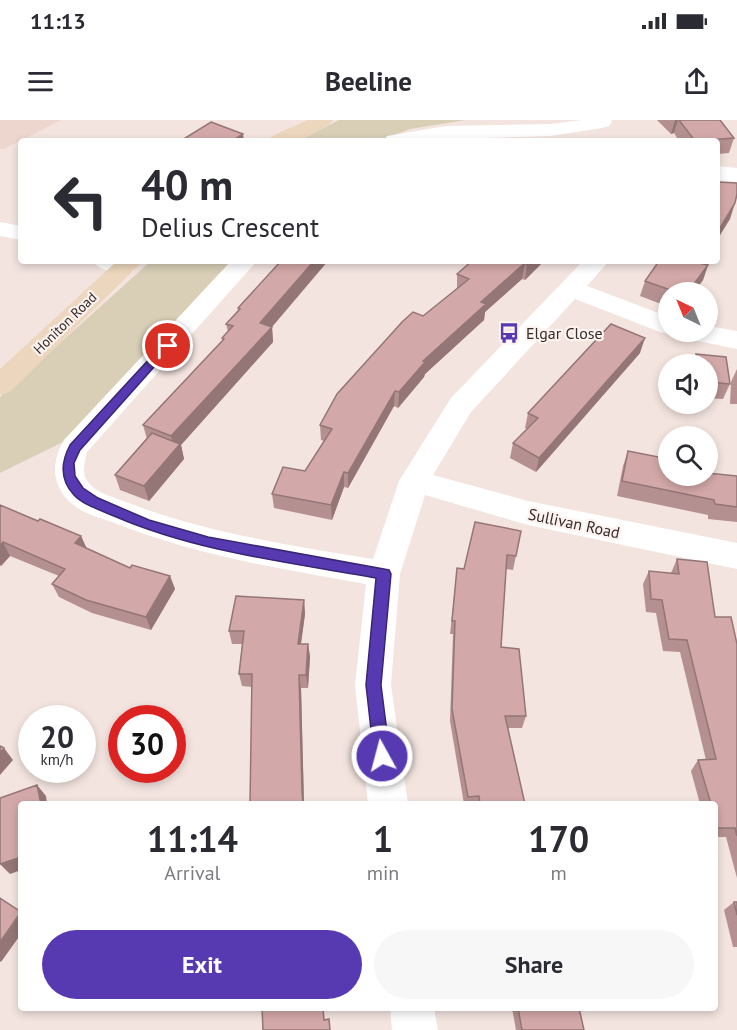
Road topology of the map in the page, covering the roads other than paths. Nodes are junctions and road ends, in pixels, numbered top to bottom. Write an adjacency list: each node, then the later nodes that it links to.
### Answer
1 (304, 120): 4 (main road)
2 (323, 120): 5 (main road)
3 (605, 126): 6 (street)
4 (282, 138)
5 (287, 138)
6 (404, 138)
7 (720, 173): 8 (street)
8 (737, 175)
9 (0, 229): 10 (street)
10 (18, 232)
11 (119, 264): 18 (main road, Honiton Road)
12 (242, 264): 21 (street)
13 (594, 264): 14 (street)
14 (571, 290): 15 (street); 19 (street)
15 (658, 322)
16 (718, 337): 17 (street)
17 (737, 340)
18 (0, 385)
19 (414, 481): 20 (street, Sullivan Road); 21 (street)
20 (737, 556)
21 (384, 574): 22 (street)
22 (388, 801)
23 (412, 1011): 24 (street)
24 (415, 1030)

